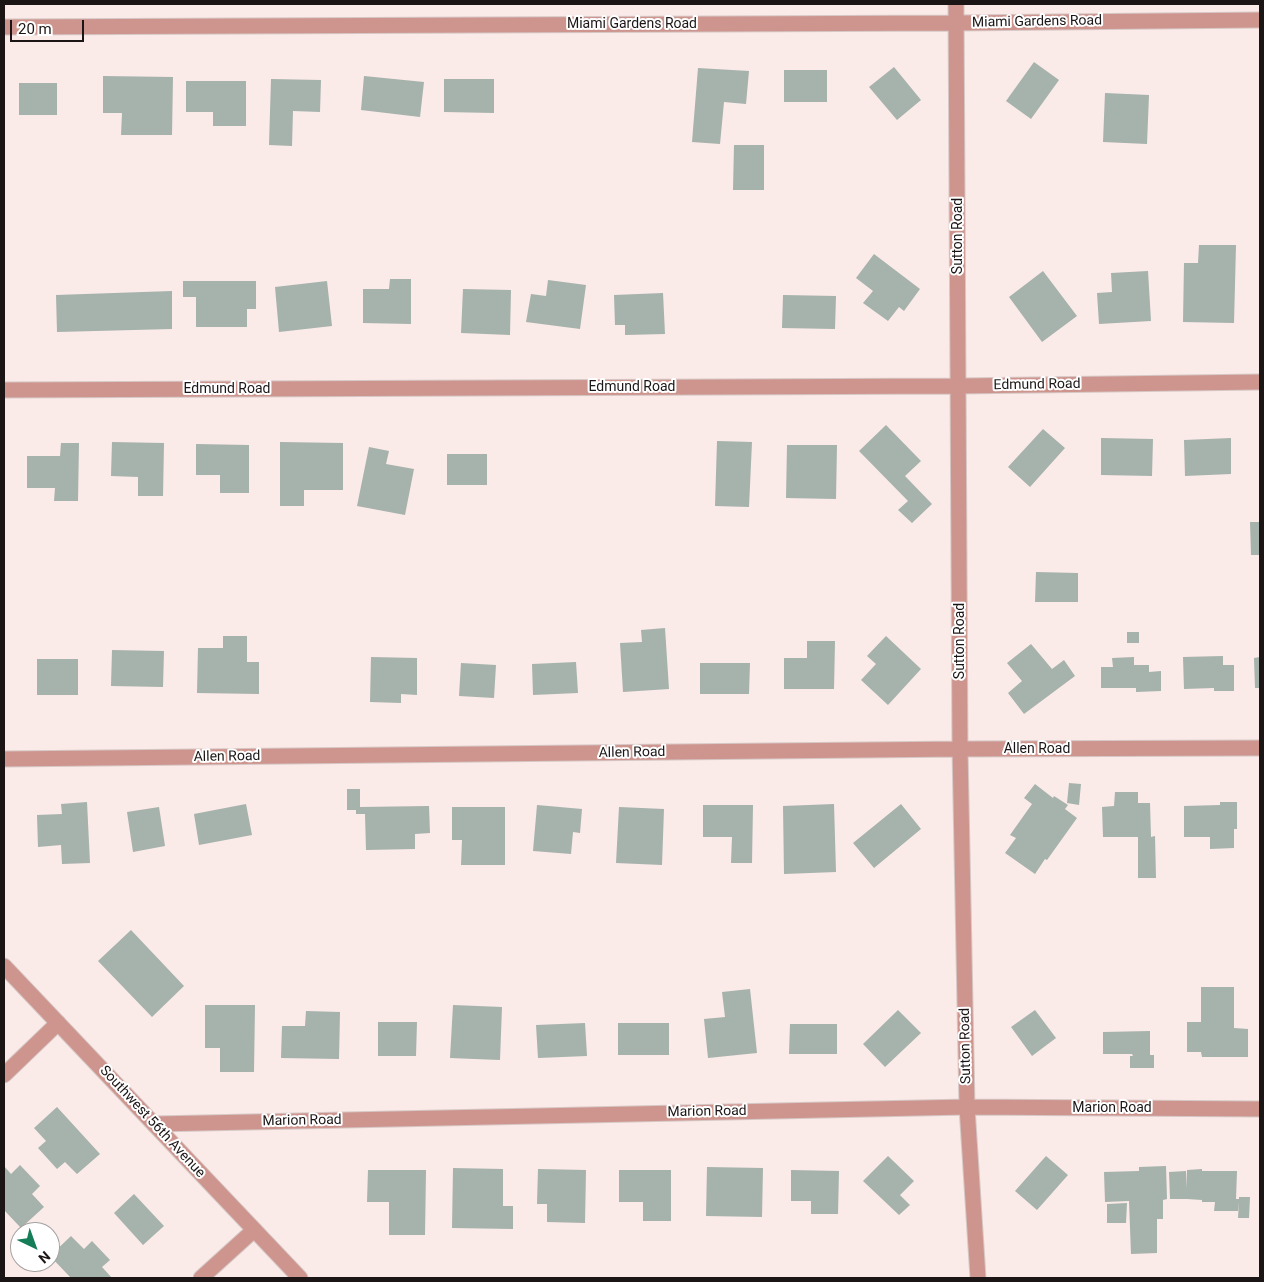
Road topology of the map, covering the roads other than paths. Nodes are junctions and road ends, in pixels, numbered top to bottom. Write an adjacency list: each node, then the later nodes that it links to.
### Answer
1 (956, 4): 3 (street, Sutton Road)
2 (1260, 20): 3 (street, Miami Gardens Road)
3 (956, 23): 4 (street, Miami Gardens Road); 6 (street, Sutton Road)
4 (4, 27)
5 (1260, 382): 6 (street, Edmund Road)
6 (959, 386): 7 (street, Edmund Road); 9 (street, Sutton Road)
7 (4, 390)
8 (1260, 748): 9 (street, Allen Road)
9 (960, 749): 10 (street, Allen Road); 14 (street, Sutton Road)
10 (4, 759)
11 (4, 966): 12 (street, Southwest 56th Avenue)
12 (58, 1023): 13 (street); 16 (street, Southwest 56th Avenue)
13 (4, 1075)
14 (967, 1107): 15 (street, Marion Road); 16 (street, Marion Road); 20 (street, Sutton Road)
15 (1260, 1109)
16 (154, 1124): 17 (street, Southwest 56th Avenue)
17 (254, 1230): 18 (street); 19 (street, Southwest 56th Avenue)
18 (201, 1278)
19 (300, 1278)
20 (978, 1278)

